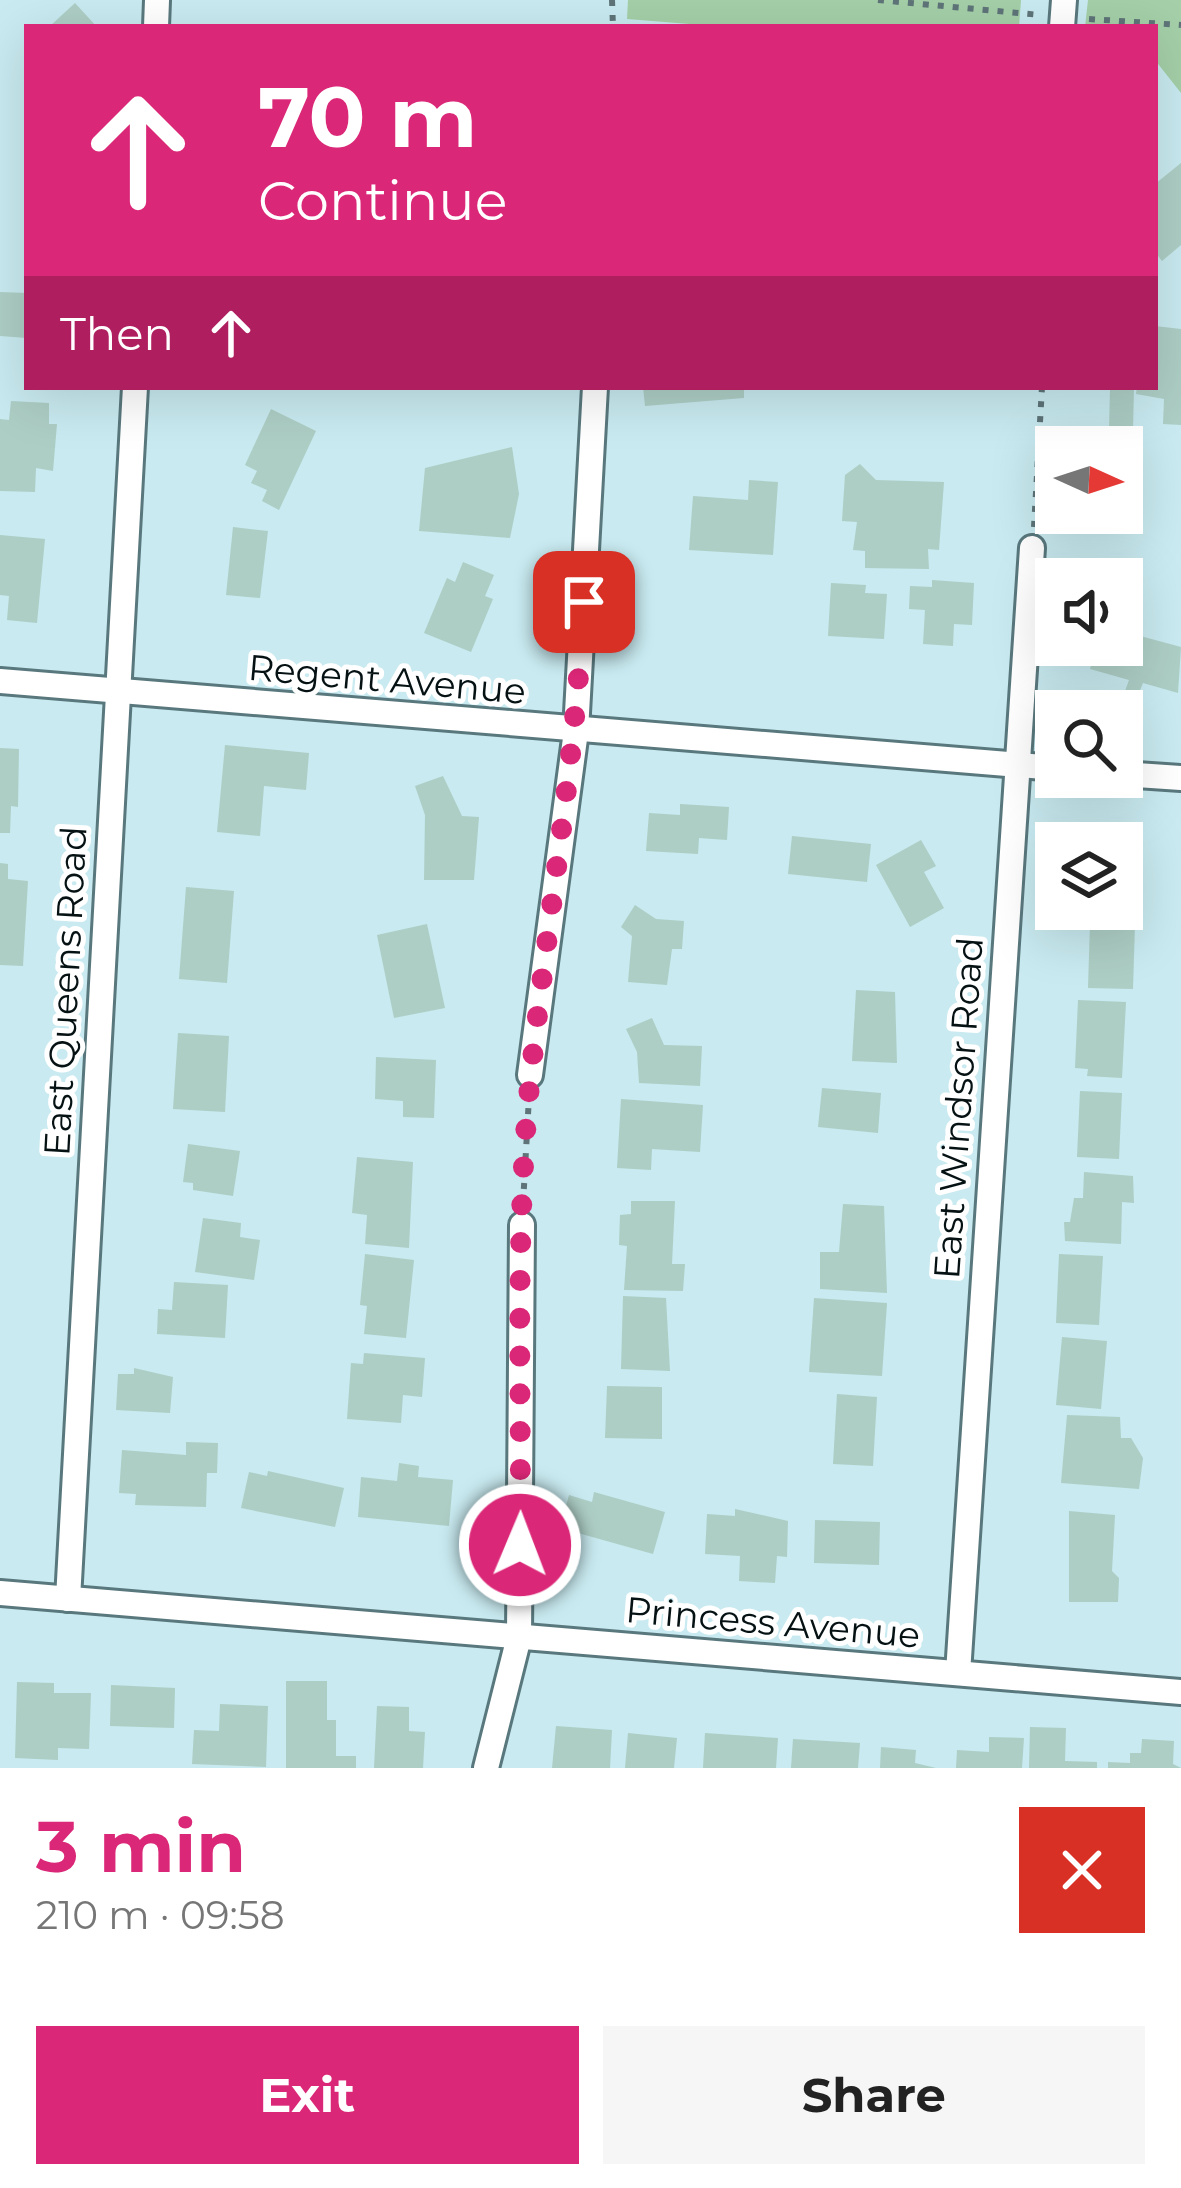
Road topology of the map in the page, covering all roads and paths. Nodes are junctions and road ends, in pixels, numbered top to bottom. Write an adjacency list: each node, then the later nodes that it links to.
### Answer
1 (878, 0): 2 (path)
2 (976, 10)
3 (135, 390): 8 (street, East Queens Road)
4 (595, 390): 9 (street)
5 (1042, 390): 6 (path)
6 (1032, 548): 10 (street, East Windsor Road)
7 (0, 682): 8 (street, Regent Avenue)
8 (117, 693): 9 (street, Regent Avenue); 17 (street, East Queens Road)
9 (576, 731): 10 (street, Regent Avenue); 14 (street)
10 (1016, 765): 11 (street, Regent Avenue); 19 (street, East Windsor Road)
11 (1035, 767)
12 (1143, 775): 13 (street)
13 (1181, 778)
14 (530, 1076): 15 (path)
15 (522, 1225): 18 (street)
16 (0, 1593): 17 (street, Princess Avenue)
17 (68, 1599): 18 (street, Princess Avenue)
18 (519, 1637): 19 (street, Princess Avenue); 21 (street)
19 (958, 1673): 20 (street, Princess Avenue)
20 (1181, 1692)
21 (486, 1768)

